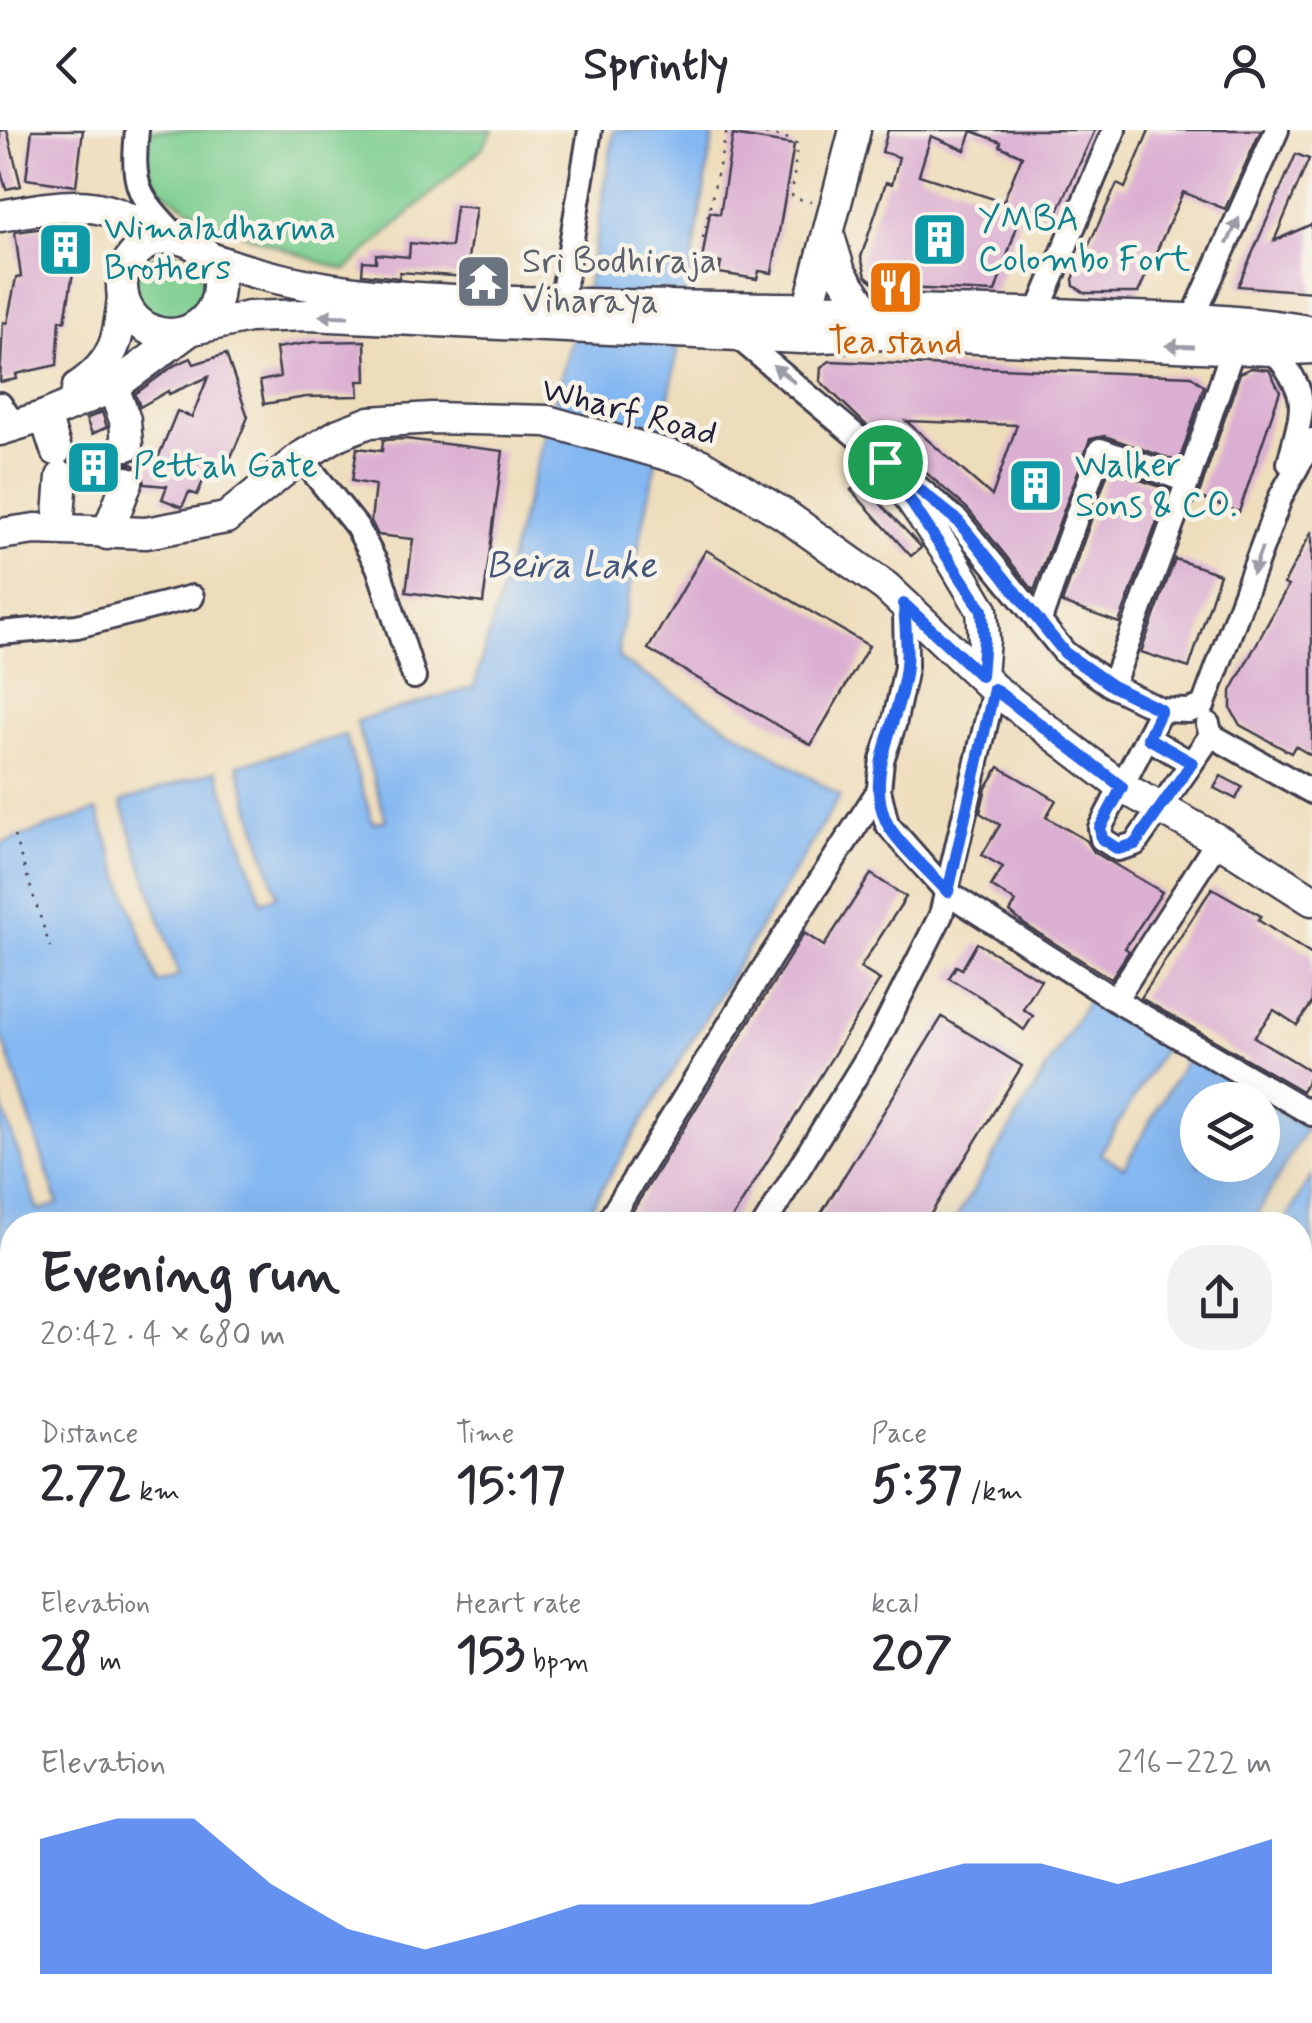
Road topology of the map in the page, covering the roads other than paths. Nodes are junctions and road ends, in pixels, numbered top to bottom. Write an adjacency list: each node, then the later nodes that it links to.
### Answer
1 (137, 130): 8 (street)
2 (590, 130): 13 (street)
3 (856, 130): 7 (main road)
4 (1114, 130): 14 (street)
5 (1277, 130): 17 (street, one-way to 5)
6 (0, 216): 8 (main road)
7 (833, 222): 11 (main road); 12 (main road); 18 (main road)
8 (168, 239): 9 (main road); 10 (main road)
9 (210, 258): 13 (main road); 19 (main road)
10 (122, 296): 19 (main road); 26 (main road)
11 (865, 308): 14 (main road); 18 (main road)
12 (768, 309): 16 (main road); 18 (main road)
13 (568, 311): 16 (main road); 19 (main road, one-way to 19)
14 (1037, 314): 17 (main road)
15 (1312, 318): 22 (main road)
16 (695, 320): 21 (main road)
17 (1192, 320): 22 (main road)
18 (805, 324): 21 (main road); 23 (main road, one-way to 18)
19 (191, 330): 25 (main road)
20 (1312, 332): 22 (main road)
21 (734, 334): 32 (street, one-way to 21)
22 (1275, 338): 23 (main road); 24 (main road); 35 (street)
23 (1232, 348): 33 (street)
24 (1312, 348)
25 (113, 387): 26 (main road); 30 (main road)
26 (74, 404): 27 (main road)
27 (46, 416): 28 (main road); 36 (main road)
28 (5, 420)
29 (1312, 440): 35 (street)
30 (127, 445)
31 (301, 457): 38 (main road, Wharf Road); 40 (main road, Wharf Road); 43 (street)
32 (885, 462): 41 (street); 44 (main road)
33 (1188, 481): 41 (street); 45 (street)
34 (127, 482): 38 (main road)
35 (1281, 496): 46 (street, one-way to 46)
36 (58, 529): 37 (main road, Wharf Road); 38 (main road, Wharf Road)
37 (0, 534)
38 (107, 534)
39 (192, 597): 42 (street)
40 (904, 604): 44 (main road, Wharf Road); 52 (street)
41 (1040, 620): 45 (street)
42 (0, 632)
43 (414, 678)
44 (988, 683): 51 (main road, Wharf Road); 56 (street)
45 (1112, 686): 47 (street)
46 (1203, 706): 47 (street); 48 (street)
47 (1161, 710): 49 (street)
48 (1211, 735): 50 (street); 53 (street)
49 (1148, 738): 50 (street); 51 (street)
50 (1192, 763): 54 (street)
51 (1122, 787): 54 (main road, Wharf Road); 54 (street)
52 (879, 790): 56 (street); 60 (street)
53 (1312, 792)
54 (1162, 808): 55 (main road, Wharf Road)
55 (1218, 840): 57 (main road, Wharf Road); 58 (street)
56 (948, 892): 58 (street); 61 (street)
57 (1312, 900)
58 (1116, 1000): 59 (street)
59 (1312, 1114)
60 (614, 1212)
61 (772, 1212)

